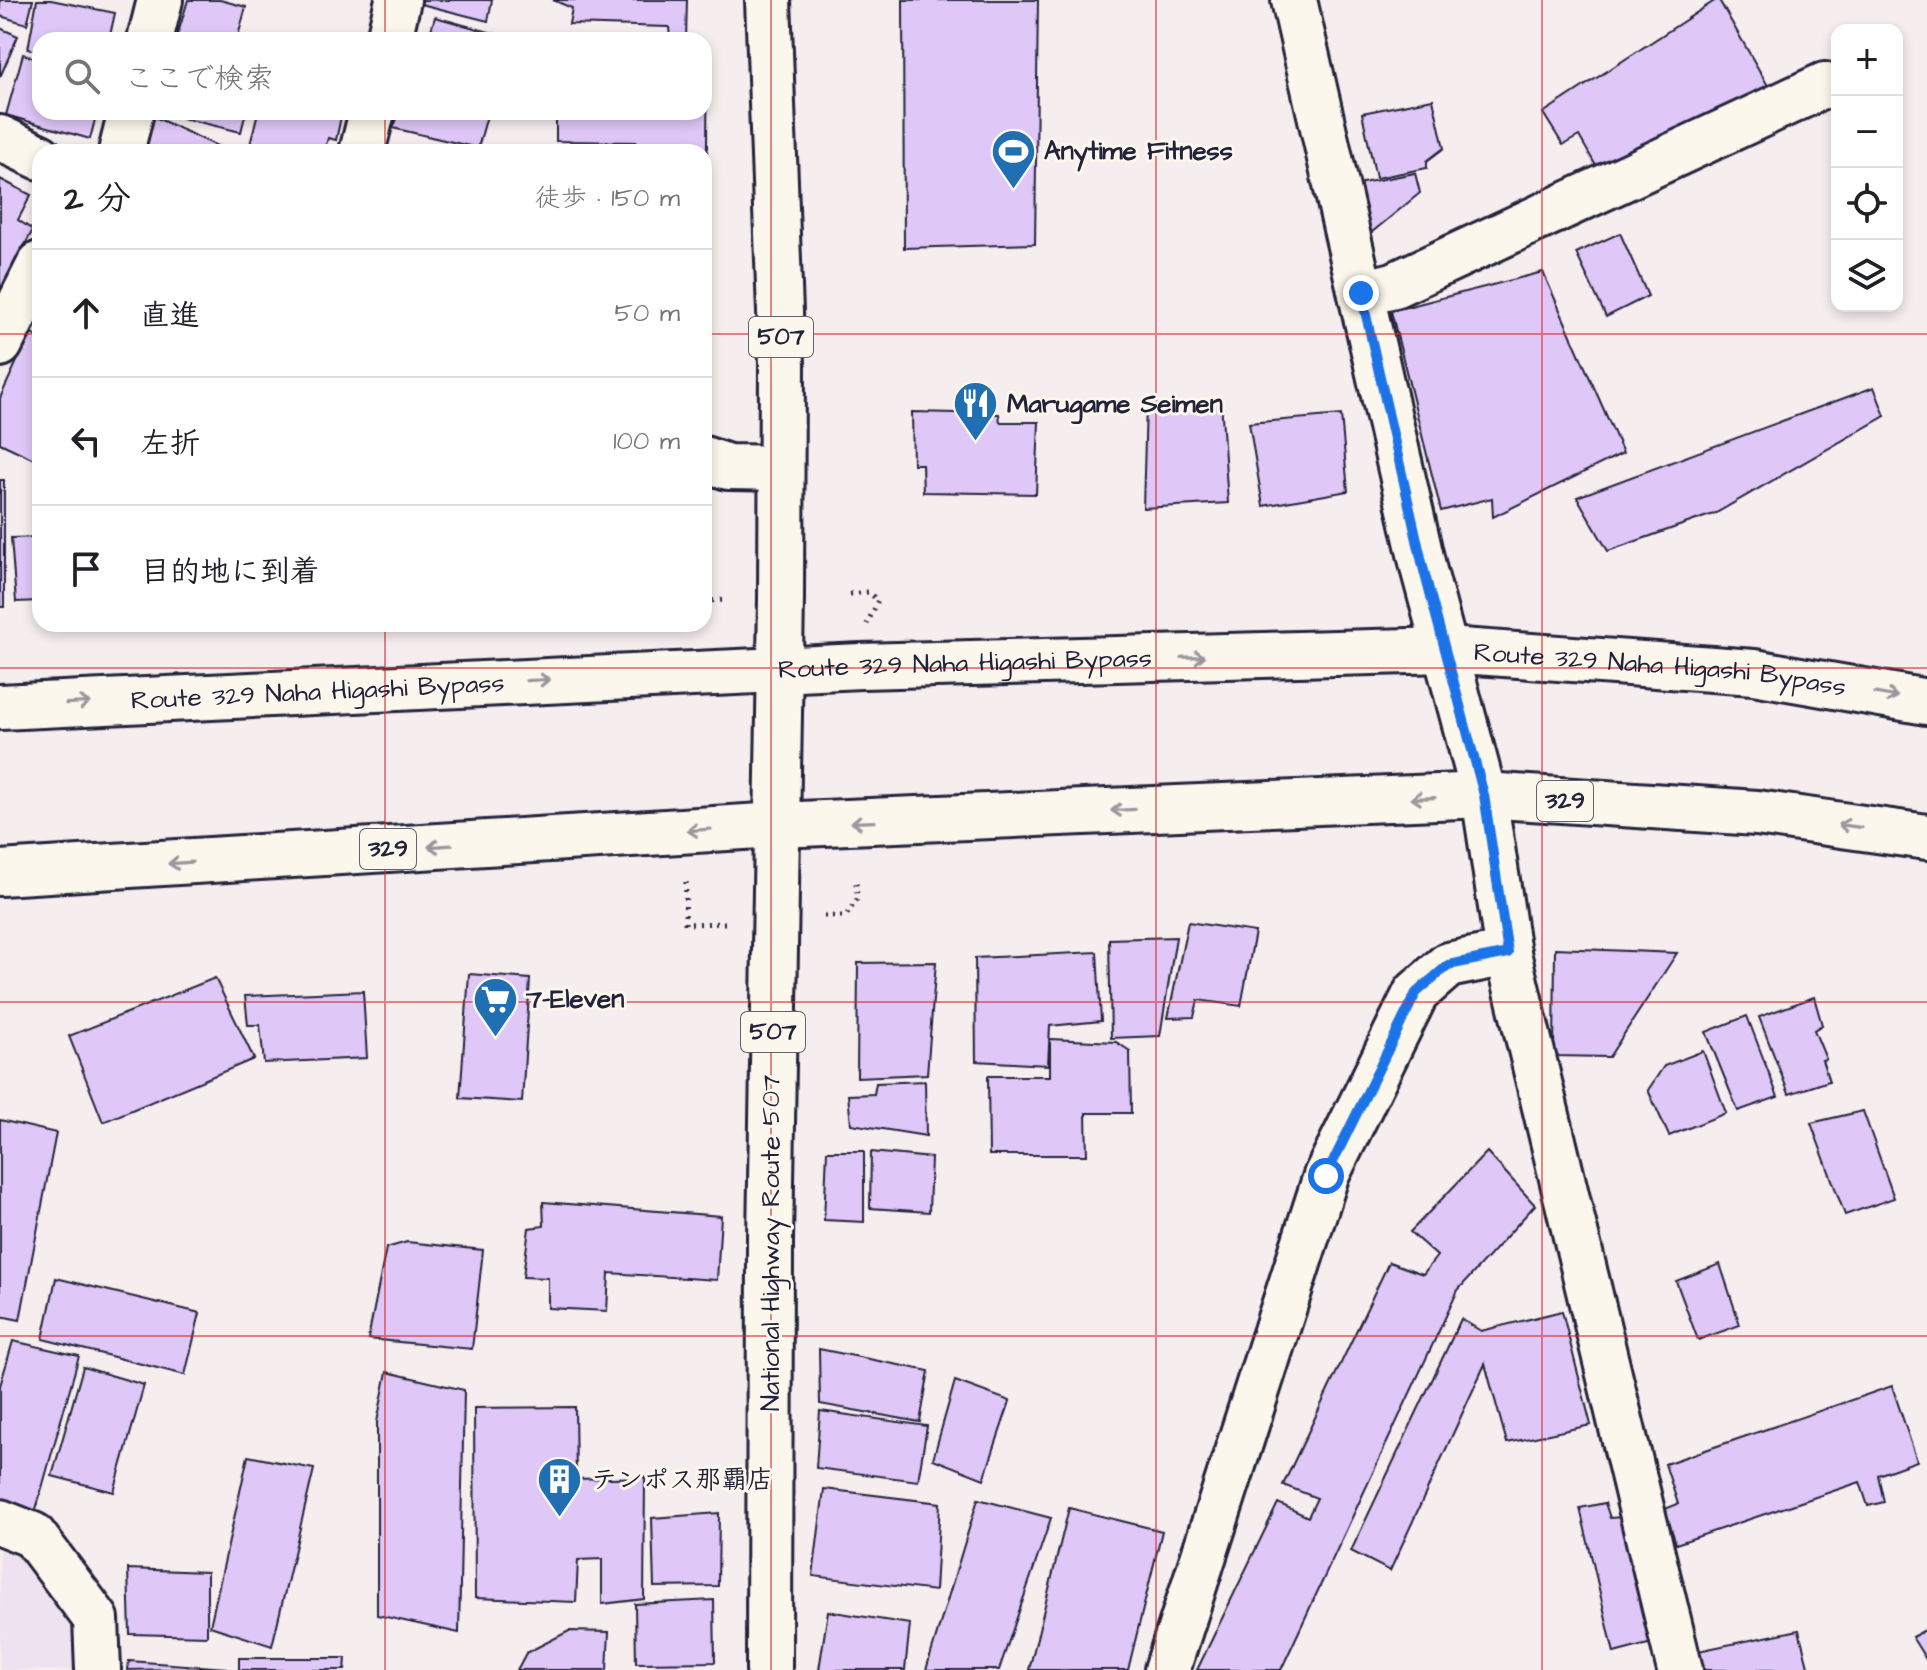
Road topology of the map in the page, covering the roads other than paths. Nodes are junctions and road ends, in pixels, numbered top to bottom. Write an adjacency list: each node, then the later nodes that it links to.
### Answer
1 (160, 0): 5 (main road)
2 (398, 0): 6 (main road)
3 (768, 0): 18 (main road, National Highway Route 507 / 507)
4 (1294, 0): 15 (main road)
5 (152, 32)
6 (391, 32)
7 (1825, 85): 15 (main road)
8 (129, 120): 11 (main road)
9 (370, 120): 12 (main road)
10 (0, 138): 13 (main road)
11 (123, 144)
12 (364, 144)
13 (32, 153)
14 (32, 280): 16 (main road)
15 (1361, 293): 19 (main road)
16 (0, 344)
17 (712, 462): 18 (main road)
18 (781, 468): 20 (main road, National Highway Route 507 / 507)
19 (1447, 650): 20 (main road, Route 329 Naha Higashi Bypass, one-way to 19); 21 (main road, Route 329 Naha Higashi Bypass, one-way to 21); 23 (main road)
20 (779, 670): 22 (main road, Route 329 Naha Higashi Bypass, one-way to 20); 24 (main road, National Highway Route 507 / 507)
21 (1927, 702)
22 (0, 707)
23 (1484, 795): 24 (main road, 329, one-way to 24); 25 (main road, 329, one-way to 23); 29 (main road)
24 (777, 825): 26 (main road, 329, one-way to 26); 32 (main road, National Highway Route 507 / 507)
25 (1927, 837)
26 (52, 871): 27 (main road, 329); 28 (main road)
27 (0, 873)
28 (0, 889)
29 (1508, 953): 33 (main road); 34 (main road)
30 (0, 1522): 31 (main road)
31 (98, 1670)
32 (769, 1670)
33 (1167, 1670)
34 (1680, 1670)

